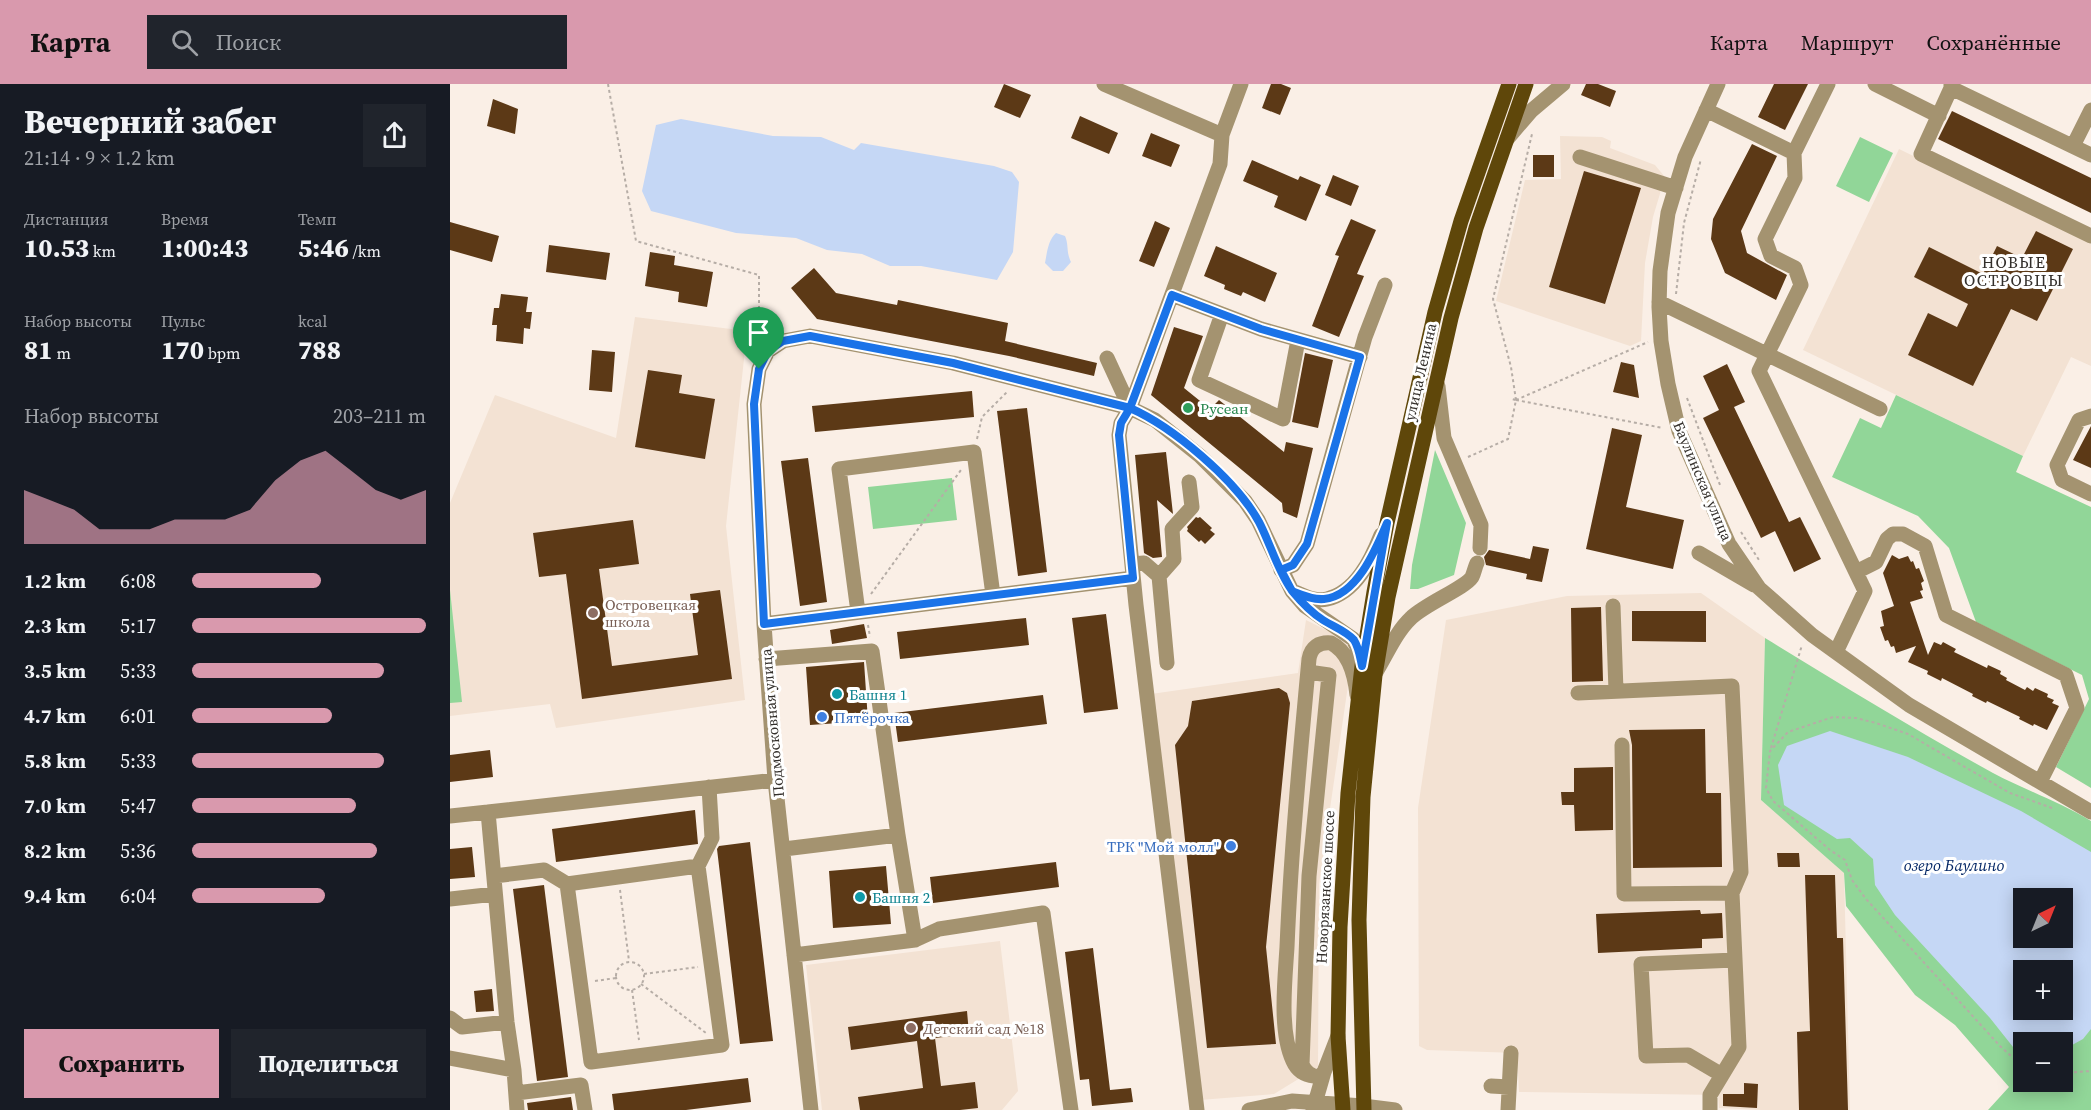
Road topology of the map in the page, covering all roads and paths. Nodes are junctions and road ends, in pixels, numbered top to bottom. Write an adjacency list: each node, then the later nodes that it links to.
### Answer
1 (608, 84): 31 (path)
2 (1104, 84): 15 (street)
3 (1241, 84): 15 (street)
4 (1509, 84): 49 (main road, улица Ленина)
5 (1526, 84): 16 (main road, улица Ленина)
6 (1563, 84): 16 (street)
7 (1718, 84): 11 (street, Баулинская улица)
8 (1828, 84): 19 (street)
9 (1875, 84): 13 (street)
10 (1951, 86): 13 (street); 17 (street)
11 (1706, 110): 19 (street); 22 (street, Баулинская улица)
12 (2091, 110): 17 (street)
13 (1939, 116): 23 (street)
14 (1535, 128): 38 (path)
15 (1222, 135): 25 (street)
16 (1505, 141): 35 (main road, улица Ленина)
17 (2073, 147): 20 (street)
18 (1703, 152): 27 (path)
19 (1794, 153): 32 (street)
20 (2091, 155)
21 (1580, 157): 22 (street)
22 (1676, 188): 26 (street, Баулинская улица)
23 (2091, 236)
24 (1385, 285): 33 (street)
25 (1172, 295): 28 (street); 39 (street)
26 (1659, 302): 27 (street); 30 (street, Баулинская улица)
27 (1674, 310): 32 (street)
28 (1222, 314): 29 (street); 29 (street)
29 (1299, 340): 33 (street)
30 (1661, 341): 38 (path); 42 (street, Баулинская улица)
31 (759, 345)
32 (1766, 356): 40 (street); 55 (street)
33 (1360, 357): 53 (street)
34 (1107, 358): 39 (street)
35 (1437, 378): 44 (street); 68 (main road, улица Ленина)
36 (1020, 380): 39 (street, Подмосковная улица); 43 (path); 62 (street, Подмосковная улица)
37 (1684, 391): 47 (path)
38 (1514, 400): 42 (path); 44 (path)
39 (1130, 408): 53 (street, Подмосковная улица); 54 (street)
40 (1880, 409)
41 (2091, 416): 48 (street)
42 (1679, 431): 57 (street, Баулинская улица)
43 (974, 452): 59 (street); 61 (street)
44 (1455, 464): 68 (street)
45 (960, 470): 61 (path)
46 (1189, 482): 56 (street)
47 (1721, 488)
48 (2091, 494)
49 (1387, 523): 58 (street); 68 (main road, улица Ленина)
50 (1740, 530): 52 (path)
51 (1699, 554): 57 (street)
52 (1764, 568)
53 (1281, 570): 58 (street, Подмосковная улица)
54 (1133, 571): 56 (street); 59 (street); 126 (street)
55 (1856, 572): 65 (street); 76 (street)
56 (1159, 576): 67 (street)
57 (1759, 588): 65 (street, Баулинская улица)
58 (1292, 591): 68 (street, Подмосковная улица)
59 (993, 595): 61 (street)
60 (1613, 606): 70 (street)
61 (858, 612): 62 (street); 64 (path)
62 (764, 624): 66 (street, Подмосковная улица)
63 (1803, 642): 74 (path)
64 (872, 651): 66 (street); 82 (street)
65 (1836, 652): 76 (street, Баулинская улица)
66 (766, 659): 75 (street, Подмосковная улица)
67 (1167, 663)
68 (1368, 671): 72 (main road, Новорязанское шоссе); 119 (main road)
69 (1308, 672): 72 (street); 112 (street); 112 (street)
70 (1616, 691): 71 (street); 88 (street)
71 (1578, 693)
72 (1358, 707): 103 (main road, Новорязанское шоссе)
73 (1622, 745): 88 (street)
74 (1770, 751): 78 (path); 108 (path)
75 (776, 780): 77 (street); 83 (street, Подмосковная улица)
76 (2040, 782): 80 (street, Баулинская улица)
77 (709, 787): 79 (street); 84 (street)
78 (2054, 809)
79 (488, 812): 81 (street); 85 (street)
80 (2091, 812)
81 (450, 816)
82 (898, 835): 83 (street); 91 (street)
83 (784, 849): 92 (street, Подмосковная улица)
84 (698, 866): 86 (street); 95 (street)
85 (494, 876): 87 (street); 89 (street)
86 (619, 877): 87 (street); 94 (path)
87 (567, 884): 98 (street)
88 (1732, 893): 93 (street)
89 (495, 894): 90 (street); 102 (street)
90 (450, 899)
91 (915, 940): 92 (street); 124 (street)
92 (794, 955): 123 (street, Подмосковная улица)
93 (1735, 960): 113 (street); 113 (street)
94 (629, 961): 96 (path); 97 (path)
95 (712, 965): 96 (path); 104 (street)
96 (644, 974): 99 (path)
97 (616, 978): 98 (path); 100 (path)
98 (580, 983): 106 (street)
99 (641, 984): 100 (path); 104 (path)
100 (632, 990): 106 (path)
101 (450, 1018): 102 (street)
102 (507, 1022): 109 (street)
103 (1338, 1036): 112 (street); 118 (main road, Новорязанское шоссе)
104 (722, 1045): 106 (street)
105 (1511, 1053): 115 (street)
106 (641, 1055)
107 (450, 1058): 109 (street)
108 (2013, 1058)
109 (514, 1070): 116 (street)
110 (2091, 1071): 111 (path)
111 (2073, 1072)
112 (1319, 1074): 117 (street)
113 (1722, 1075): 129 (street)
114 (1491, 1086): 115 (street)
115 (1509, 1087): 128 (street)
116 (516, 1093): 121 (street); 122 (street)
117 (1315, 1106): 118 (street); 120 (street)
118 (1342, 1107): 119 (street)
119 (1364, 1108): 127 (street)
120 (1255, 1109)
121 (517, 1110)
122 (585, 1110)
123 (811, 1110)
124 (1071, 1110)
125 (1189, 1110): 126 (street)
126 (1197, 1110)
127 (1395, 1110)
128 (1508, 1110)
129 (1710, 1110)

